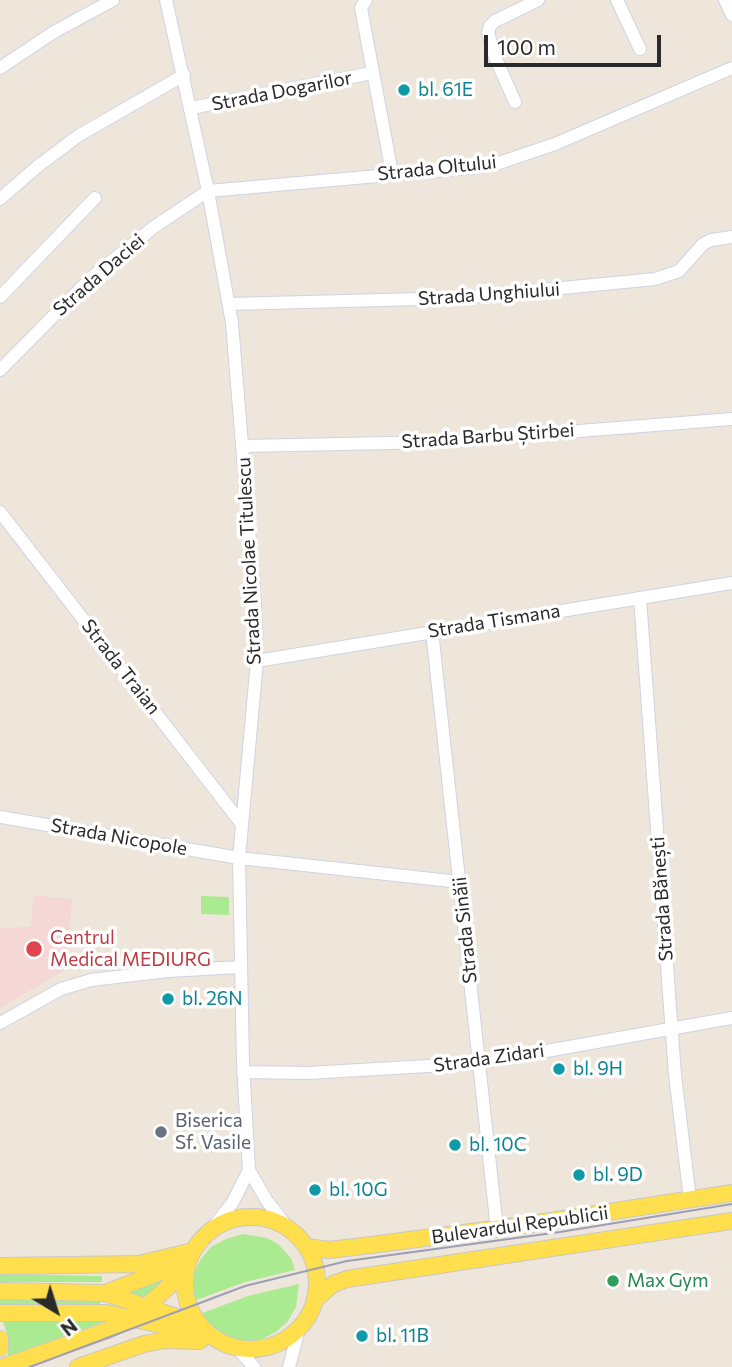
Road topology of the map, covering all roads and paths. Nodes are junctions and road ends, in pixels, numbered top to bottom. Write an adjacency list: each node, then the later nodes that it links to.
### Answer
1 (113, 0): 9 (street)
2 (166, 0): 12 (street, Strada Nicolae Titulescu)
3 (538, 0): 13 (street)
4 (617, 0): 8 (street)
5 (726, 0): 7 (street)
6 (364, 1): 11 (street)
7 (732, 15)
8 (639, 49)
9 (0, 68)
10 (732, 68): 15 (street, Strada Oltului)
11 (372, 74): 14 (street, Strada Dogarilor); 15 (street)
12 (184, 75): 14 (street, Strada Nicolae Titulescu); 18 (street)
13 (515, 102)
14 (191, 108): 16 (street, Strada Nicolae Titulescu)
15 (391, 173): 16 (street, Strada Oltului)
16 (208, 191): 21 (street, Strada Nicolae Titulescu); 22 (street, Strada Daciei)
17 (95, 198): 20 (street)
18 (0, 199)
19 (732, 237): 21 (street, Strada Unghiului)
20 (0, 297)
21 (229, 304): 24 (street, Strada Nicolae Titulescu)
22 (0, 370)
23 (732, 419): 24 (street, Strada Barbu Știrbei)
24 (243, 446): 29 (street, Strada Nicolae Titulescu)
25 (0, 512): 31 (street, Strada Traian)
26 (732, 583): 27 (street, Strada Tismana)
27 (640, 598): 28 (street, Strada Tismana); 37 (street, Strada Bănești)
28 (432, 631): 29 (street, Strada Tismana); 33 (street, Strada Sinăii)
29 (257, 661): 31 (street, Strada Nicolae Titulescu)
30 (0, 817): 32 (street, Strada Nicopole)
31 (242, 823): 32 (street, Strada Nicolae Titulescu)
32 (239, 858): 33 (street, Strada Nicopole); 34 (street, Strada Nicolae Titulescu)
33 (460, 882): 38 (street, Strada Sinăii)
34 (240, 967): 36 (street); 39 (street, Strada Nicolae Titulescu)
35 (732, 1018): 37 (street, Strada Zidari)
36 (0, 1023)
37 (672, 1028): 38 (street, Strada Zidari); 42 (street, Strada Bănești)
38 (479, 1063): 39 (street, Strada Zidari); 45 (street, Strada Sinăii)
39 (243, 1072): 40 (street, Strada Nicolae Titulescu)
40 (250, 1170): 44 (street, Strada Nicolae Titulescu); 46 (street)
41 (732, 1193): 42 (main road, Bulevardul Republicii)
42 (690, 1199): 45 (main road, Bulevardul Republicii)
43 (732, 1221): 52 (main road, Bulevardul Republicii)
44 (288, 1228): 46 (main road); 47 (main road)
45 (497, 1229): 47 (main road, Bulevardul Republicii)
46 (211, 1230): 48 (main road)
47 (307, 1247): 52 (main road)
48 (188, 1262): 49 (main road); 51 (main road); 54 (main road); 55 (main road)
49 (0, 1266)
50 (0, 1291): 51 (main road)
51 (105, 1293): 54 (main road)
52 (316, 1299): 56 (main road)
53 (0, 1313): 54 (main road)
54 (140, 1313): 55 (main road); 60 (main road)
55 (203, 1329): 58 (main road)
56 (299, 1329): 58 (main road); 63 (street)
57 (0, 1339): 59 (main road)
58 (231, 1346): 61 (main road); 62 (street)
59 (0, 1348)
60 (2, 1367)
61 (78, 1367)
62 (254, 1367)
63 (289, 1367)

